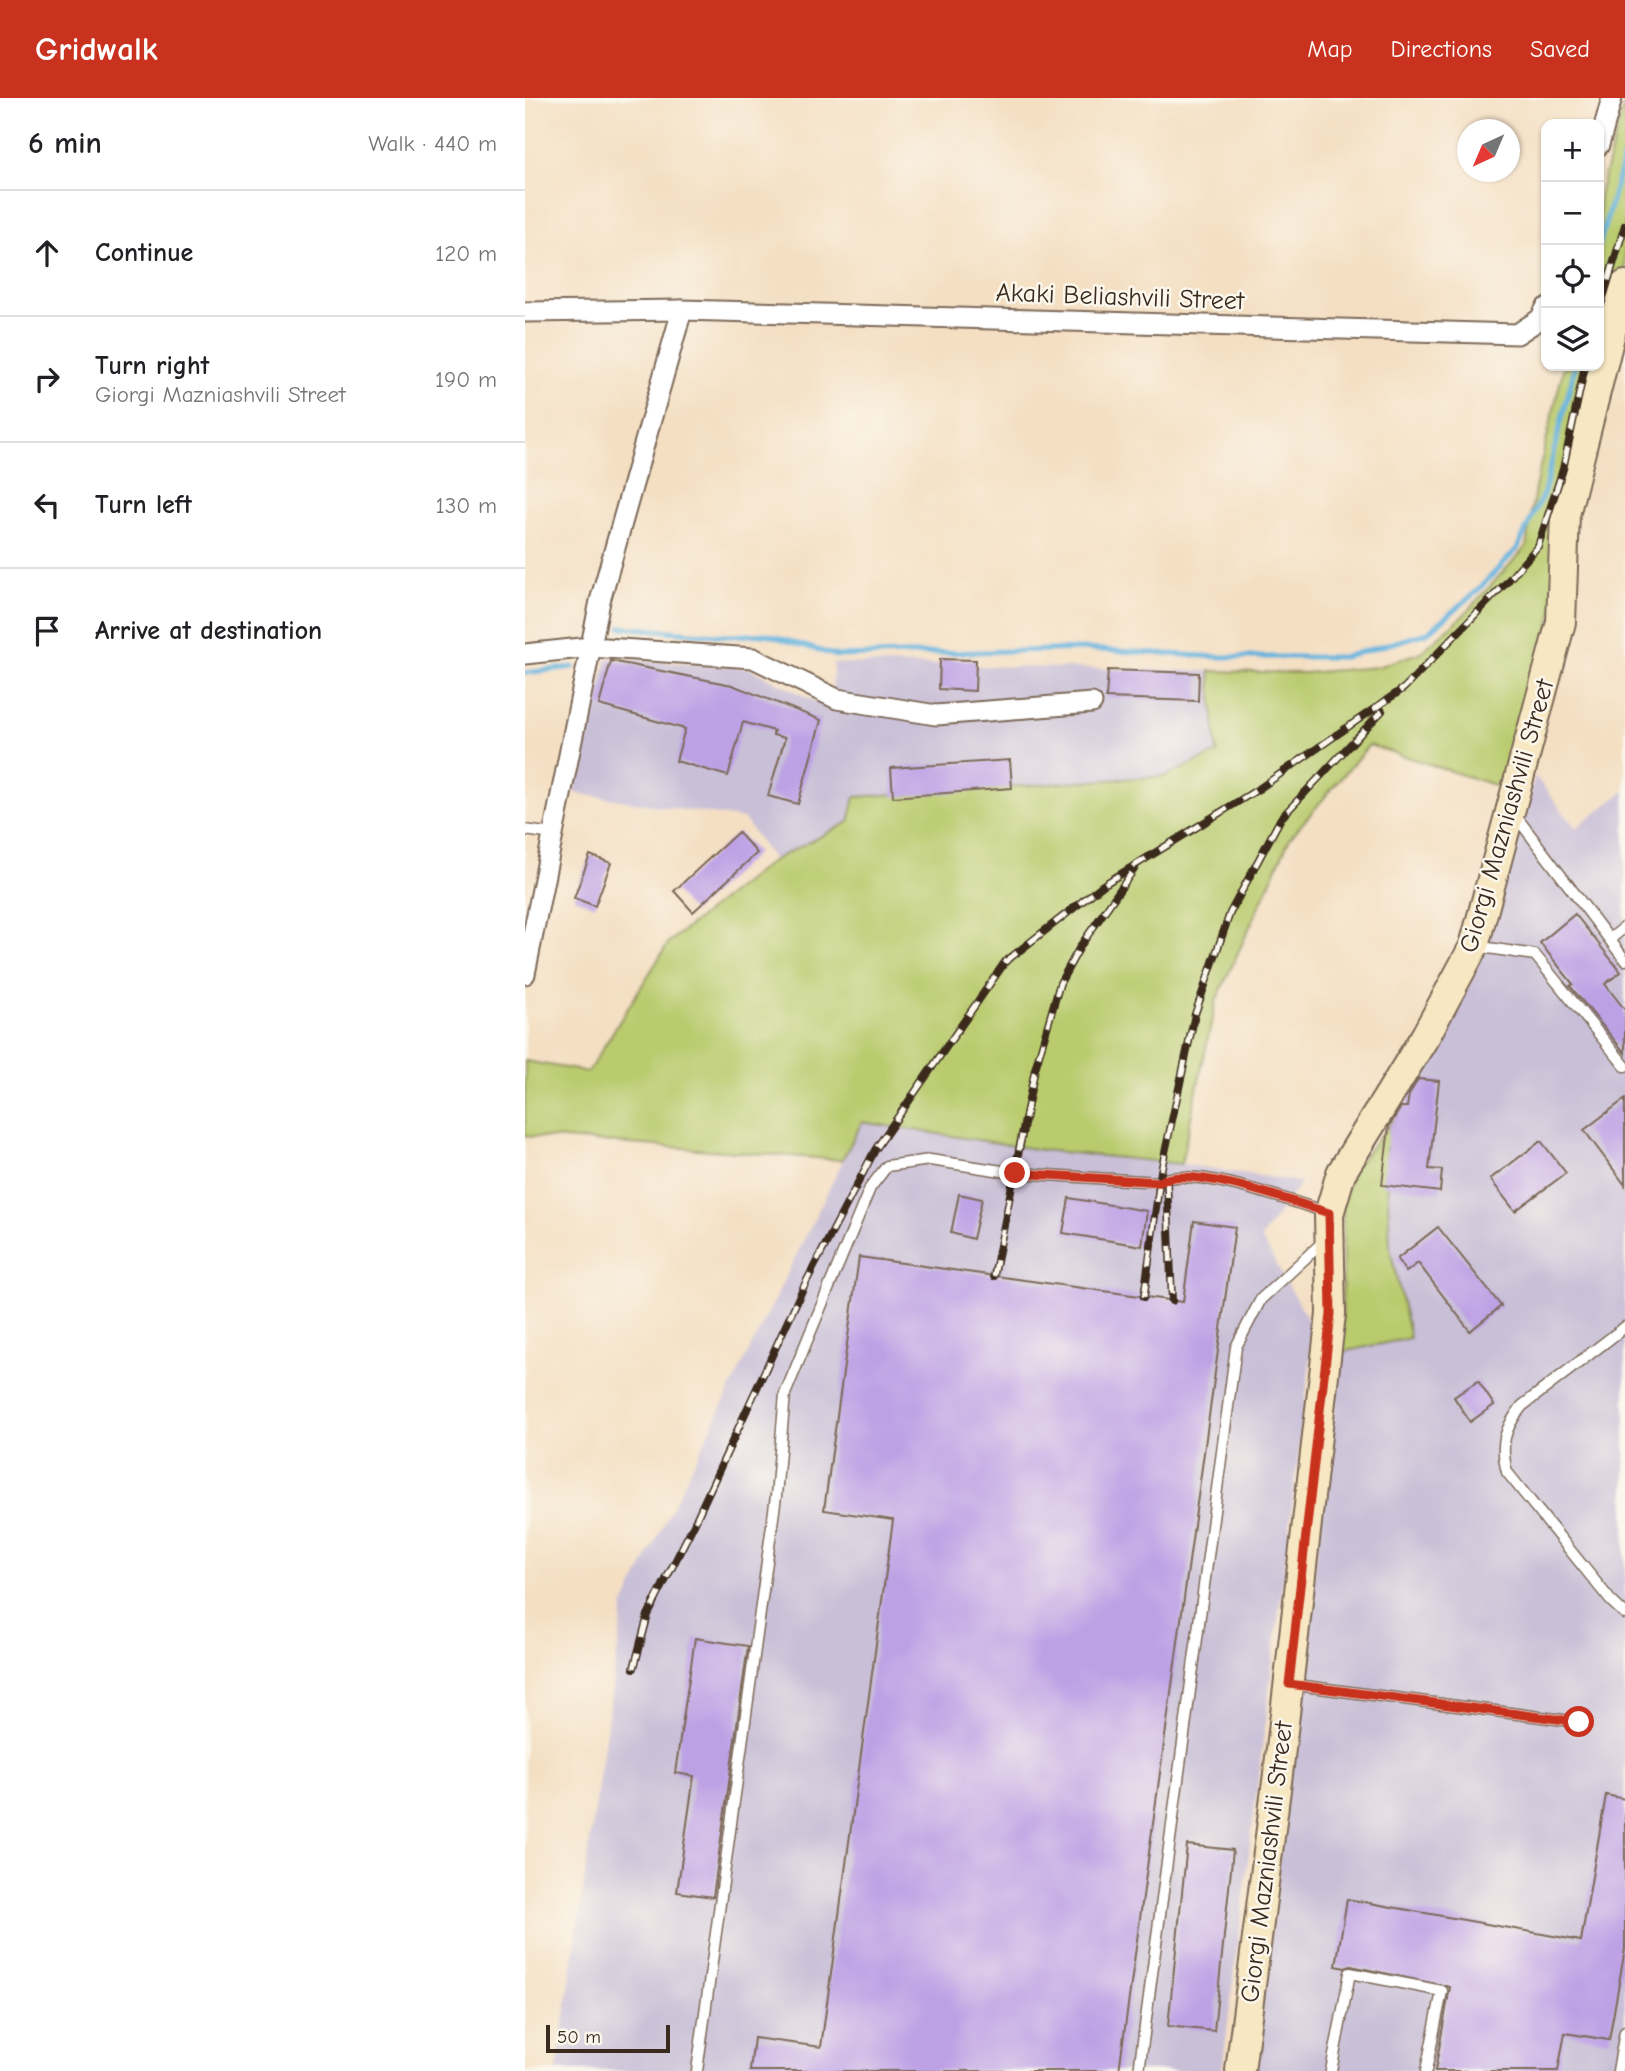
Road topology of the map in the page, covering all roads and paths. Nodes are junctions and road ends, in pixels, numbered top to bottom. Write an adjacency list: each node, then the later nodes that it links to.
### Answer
1 (1612, 98): 2 (street)
2 (1604, 127)
3 (1625, 285): 10 (street, Giorgi Mazniashvili Street)
4 (682, 310): 5 (street, Akaki Beliashvili Street); 6 (street, Akaki Beliashvili Street); 7 (street)
5 (525, 312)
6 (1541, 317)
7 (591, 647): 8 (street); 9 (street); 12 (street)
8 (525, 653)
9 (1092, 703)
10 (1511, 810): 14 (lane); 15 (street, Giorgi Mazniashvili Street)
11 (525, 830): 12 (lane)
12 (553, 834): 17 (street)
13 (1625, 928): 14 (lane)
14 (1609, 939): 16 (lane)
15 (1474, 946): 18 (lane); 19 (street, Giorgi Mazniashvili Street)
16 (1625, 960)
17 (525, 974)
18 (1625, 1066)
19 (1330, 1225): 22 (street, Giorgi Mazniashvili Street); 25 (lane); 26 (lane)
20 (1625, 1327): 21 (lane)
21 (1625, 1614)
22 (1289, 1684): 23 (lane); 27 (street, Giorgi Mazniashvili Street)
23 (1579, 1722)
24 (1625, 2032): 30 (lane)
25 (697, 2071)
26 (1139, 2071)
27 (1240, 2071)
28 (1331, 2071): 29 (lane)
29 (1426, 2071)
30 (1618, 2071)

